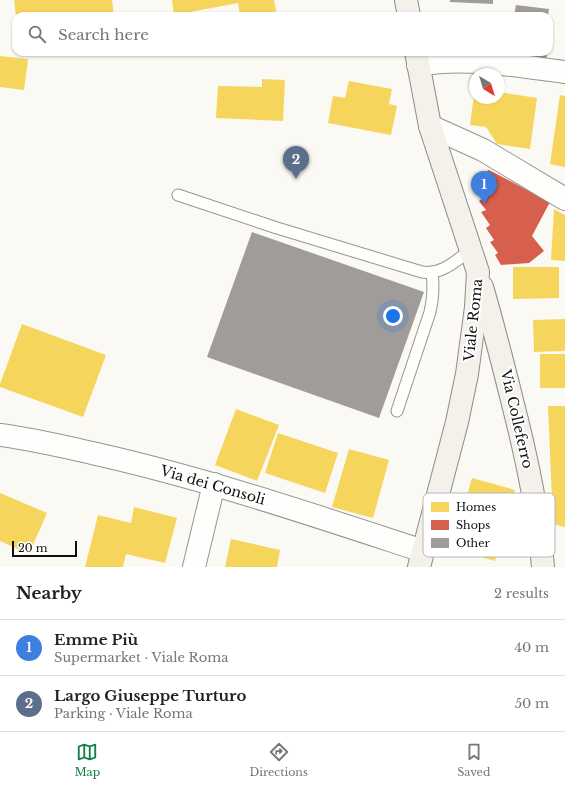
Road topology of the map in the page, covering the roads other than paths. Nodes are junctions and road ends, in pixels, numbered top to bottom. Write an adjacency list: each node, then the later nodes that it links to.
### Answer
1 (406, 0): 2 (street)
2 (408, 12)
3 (417, 58): 4 (street); 5 (street, Viale Roma)
4 (565, 72)
5 (430, 126): 7 (street); 8 (street, Viale Roma)
6 (178, 195): 10 (lane)
7 (565, 199)
8 (471, 250): 9 (street, Viale Roma); 10 (lane)
9 (478, 272): 14 (street, Viale Roma); 15 (street, Via Colleferro)
10 (432, 273): 11 (lane)
11 (397, 411)
12 (0, 434): 13 (street, Via dei Consoli)
13 (214, 484): 17 (street, Via dei Consoli); 18 (street)
14 (438, 493)
15 (534, 493)
16 (542, 557): 19 (street, Via Colleferro)
17 (421, 559)
18 (194, 567)
19 (543, 567)

